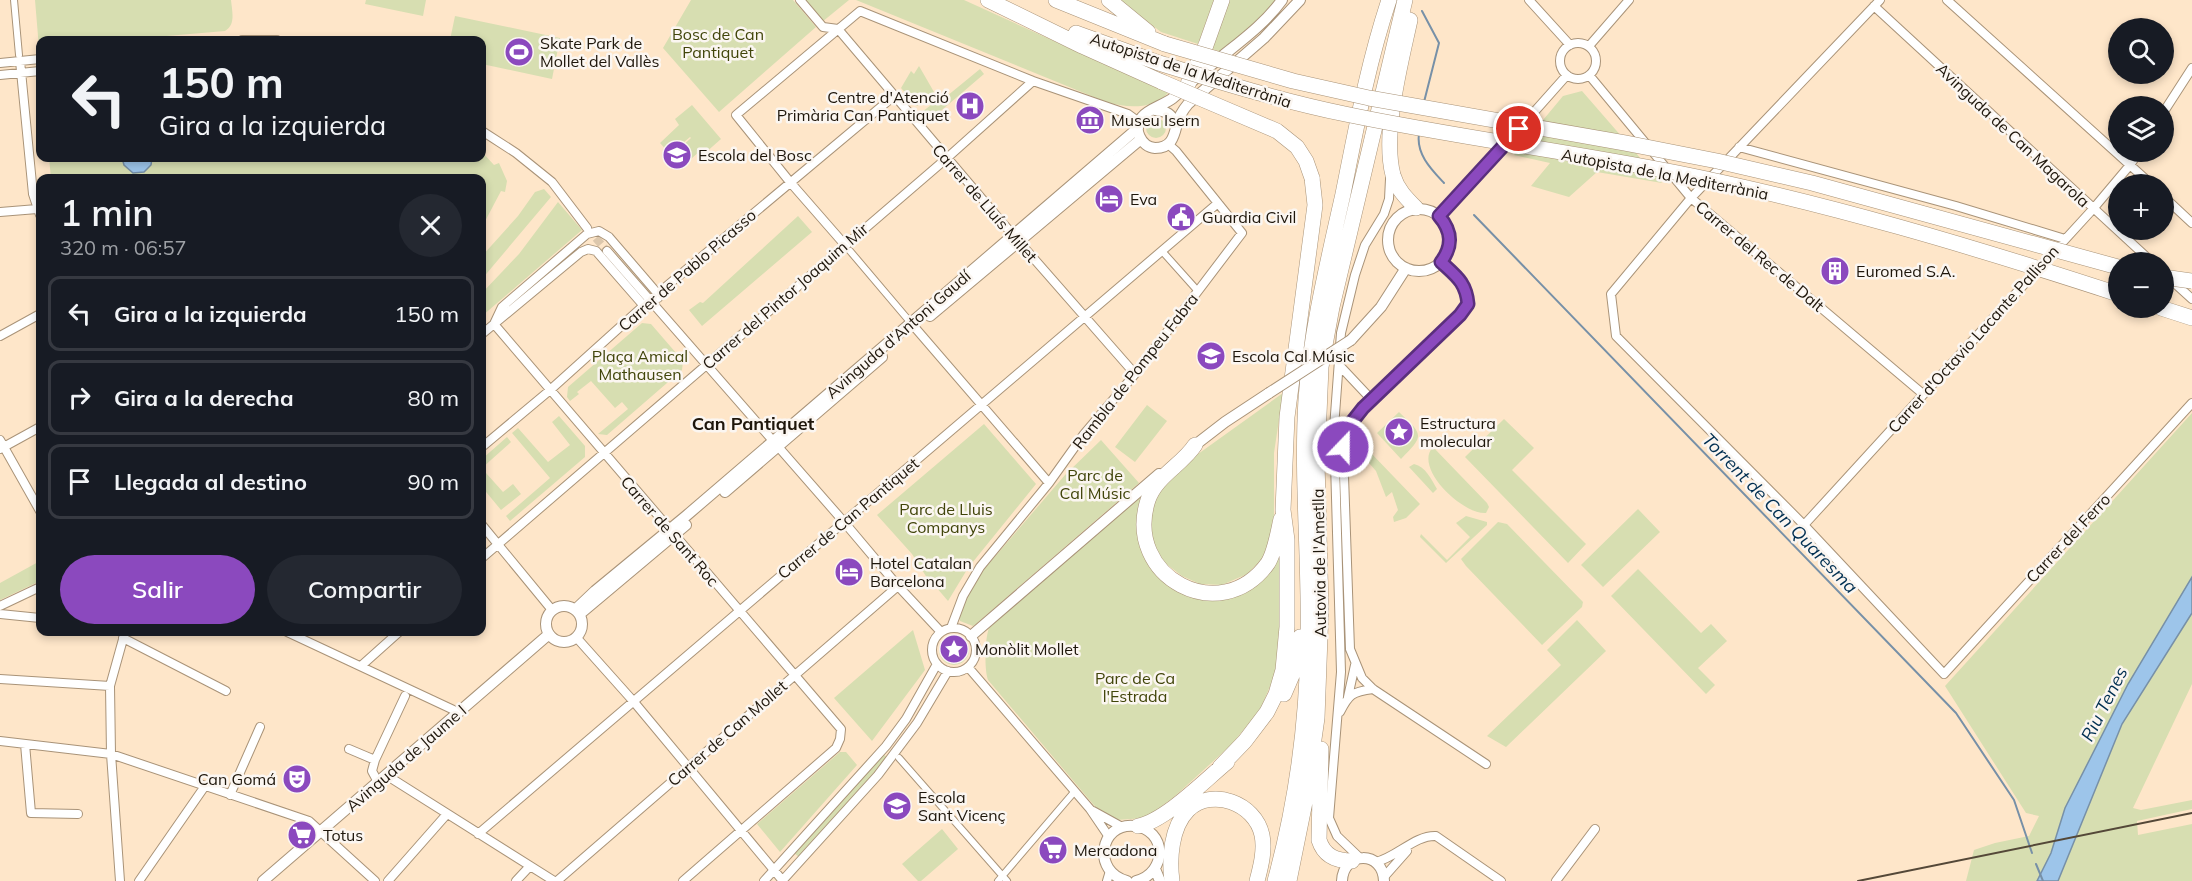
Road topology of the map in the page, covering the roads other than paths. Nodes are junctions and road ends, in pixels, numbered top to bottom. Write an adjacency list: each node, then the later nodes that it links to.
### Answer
1 (14, 0): 21 (street)
2 (800, 0): 17 (street)
3 (988, 0): 98 (highway, bridge)
4 (1005, 0): 70 (highway, Autopista de la Mediterrània, bridge)
5 (1056, 0): 18 (highway, Autopista de la Mediterrània)
6 (1109, 0): 18 (highway)
7 (1222, 0): 31 (highway)
8 (1282, 0): 31 (street)
9 (1300, 0): 35 (street)
10 (1389, 0): 107 (highway, Autovia de l'Ametlla)
11 (1405, 0): 138 (highway, Autovia de l'Ametlla)
12 (1414, 0): 41 (highway)
13 (1529, 0): 19 (street)
14 (1629, 0): 20 (street)
15 (1947, 0): 43 (street)
16 (1877, 3): 39 (street); 51 (street, Avinguda de Can Magarola)
17 (838, 29): 30 (street); 32 (street, Carrer de Lluís Millet); 45 (street)
18 (1165, 44): 64 (highway, Autopista de la Mediterrània, bridge)
19 (1570, 45): 20 (street); 28 (street)
20 (1588, 46): 29 (street)
21 (19, 56): 22 (street); 23 (street); 26 (street)
22 (36, 58)
23 (0, 63)
24 (2192, 68): 33 (street)
25 (36, 71): 26 (street)
26 (21, 73): 27 (street); 46 (street)
27 (0, 75)
28 (1567, 75): 29 (street); 54 (street)
29 (1589, 75): 47 (street, Carrer del Rec de Dalt)
30 (1033, 81): 36 (street); 40 (street, Carrer del Pintor Joaquim Mir)
31 (1188, 84): 34 (street)
32 (894, 96): 40 (street, Carrer de Lluís Millet); 45 (street, Carrer de Pablo Picasso)
33 (2174, 96)
34 (1155, 110): 35 (street); 36 (street)
35 (1176, 125): 38 (street)
36 (1139, 130): 38 (street); 57 (street, Avinguda d'Antoni Gaudí)
37 (486, 134): 56 (street)
38 (1168, 144): 48 (street)
39 (1739, 147): 47 (street); 58 (street)
40 (947, 158): 57 (street, Carrer de Lluís Millet); 59 (street, Carrer del Pintor Joaquim Mir)
41 (1391, 162): 50 (highway); 83 (street)
42 (2132, 162): 43 (street, Carrer d'Octavio Lacante Pallison)
43 (2130, 165): 44 (street); 51 (street, Carrer d'Octavio Lacante Pallison)
44 (2140, 174)
45 (790, 182): 59 (street); 71 (street, Carrer de Pablo Picasso)
46 (36, 186)
47 (1691, 198): 86 (street, Carrer del Rec de Dalt); 100 (street)
48 (1218, 203): 61 (street, Carrer de Can Pantiquet); 84 (street, Rambla de Pompeu Fabra)
49 (2174, 206): 55 (street)
50 (1416, 208): 54 (street); 65 (street)
51 (2093, 208): 58 (street, Carrer d'Octavio Lacante Pallison); 62 (street, Avinguda de Can Magarola)
52 (36, 212): 53 (street)
53 (0, 213)
54 (1439, 216): 63 (street)
55 (2192, 223)
56 (587, 228)
57 (1016, 238): 76 (street, Carrer de Lluís Millet); 79 (street, Avinguda d'Antoni Gaudí)
58 (2065, 239): 86 (street, Carrer d'Octavio Lacante Pallison)
59 (848, 248): 79 (street); 82 (street, Carrer del Pintor Joaquim Mir)
60 (607, 251): 73 (street)
61 (1162, 251): 69 (street); 76 (street, Carrer de Can Pantiquet)
62 (2141, 252)
63 (1441, 262): 65 (street); 87 (street)
64 (2108, 264)
65 (1406, 268): 94 (street, bridge)
66 (2174, 277): 67 (highway, bridge)
67 (2192, 281)
68 (2174, 284): 72 (street)
69 (1196, 289)
70 (2108, 291)
71 (658, 294): 73 (street, Carrer de Pablo Picasso); 78 (street)
72 (2192, 299)
73 (651, 304): 78 (street); 82 (street); 85 (street, Carrer de Pablo Picasso)
74 (2174, 312): 77 (highway)
75 (36, 316): 81 (street)
76 (1084, 317): 84 (street, Carrer de Lluís Millet); 89 (street, Carrer de Can Pantiquet)
77 (2192, 318)
78 (494, 324): 80 (street); 85 (street, Carrer de Sant Roc)
79 (914, 325): 89 (street); 91 (street, Avinguda d'Antoni Gaudí)
80 (486, 331)
81 (0, 336)
82 (706, 364): 91 (street); 95 (street, Carrer del Pintor Joaquim Mir)
83 (1339, 365): 87 (street); 137 (street)
84 (1135, 374): 96 (street, Rambla de Pompeu Fabra)
85 (549, 391): 92 (street, Carrer de Pablo Picasso); 95 (street, Carrer de Sant Roc)
86 (1923, 394): 100 (street, Carrer d'Octavio Lacante Pallison)
87 (1371, 399): 124 (street)
88 (2192, 403): 100 (street, Carrer del Ferro)
89 (982, 404): 96 (street); 99 (street, Carrer de Can Pantiquet)
90 (36, 429): 93 (street)
91 (775, 443): 99 (street); 102 (street, Avinguda d'Antoni Gaudí)
92 (486, 444)
93 (1, 445): 97 (street)
94 (1195, 445): 98 (highway); 121 (street)
95 (604, 454): 102 (street, Carrer de Sant Roc); 103 (street, Carrer del Pintor Joaquim Mir)
96 (1049, 483): 114 (street, Rambla de Pompeu Fabra)
97 (36, 504)
98 (1283, 510): 148 (highway)
99 (844, 522): 105 (street); 111 (street, Carrer de Can Pantiquet)
100 (1804, 525)
101 (486, 530): 103 (street)
102 (671, 533): 110 (street, Avinguda d'Antoni Gaudí); 111 (street, Carrer de Sant Roc)
103 (497, 544): 104 (street, Carrer del Pintor Joaquim Mir); 109 (street)
104 (486, 554)
105 (898, 586): 115 (street); 128 (street, Carrer de Can Mollet)
106 (36, 589): 108 (street)
107 (1307, 604): 148 (highway); 186 (highway, Autovia de l'Ametlla)
108 (0, 606)
109 (552, 610): 110 (street); 116 (street)
110 (578, 612): 122 (street)
111 (739, 612): 128 (street, Carrer de Sant Roc); 135 (street, Carrer de Can Pantiquet)
112 (0, 614): 113 (street)
113 (36, 618)
114 (951, 628): 115 (street); 121 (street)
115 (941, 632): 123 (street)
116 (548, 634): 122 (street); 136 (street, Avinguda de Jaume I)
117 (124, 636): 130 (street)
118 (126, 636): 132 (street)
119 (304, 636): 125 (street)
120 (395, 636): 125 (street)
121 (971, 636): 126 (street)
122 (576, 637): 135 (street)
123 (937, 664): 127 (street); 167 (street)
124 (1355, 664): 131 (street); 134 (street)
125 (361, 666): 136 (street)
126 (968, 667): 127 (street); 151 (street)
127 (948, 671): 180 (street)
128 (794, 676): 147 (street, Carrer de Can Mollet); 159 (street, Carrer de Sant Roc)
129 (0, 679): 130 (street)
130 (110, 686): 143 (street)
131 (1373, 689): 134 (street); 146 (street)
132 (226, 691)
133 (405, 696): 145 (street)
134 (1348, 697): 137 (street)
135 (634, 702): 147 (street); 160 (street, Carrer de Can Pantiquet)
136 (458, 712): 149 (street, Avinguda de Jaume I)
137 (1338, 715): 163 (street)
138 (1317, 718): 163 (highway); 187 (highway, Autovia de l'Ametlla)
139 (260, 727): 152 (street)
140 (0, 741): 141 (street)
141 (25, 744): 143 (street); 154 (street)
142 (349, 749): 145 (street)
143 (111, 754): 150 (street); 171 (street)
144 (899, 758): 169 (street)
145 (375, 760): 149 (street)
146 (1486, 764)
147 (689, 766): 159 (street); 177 (street, Carrer de Can Mollet)
148 (1220, 767): 156 (highway)
149 (382, 779): 155 (street); 158 (street, Avinguda de Jaume I)
150 (205, 786): 152 (street); 172 (street)
151 (1075, 791): 153 (street); 169 (street)
152 (230, 795): 158 (street)
153 (1090, 809): 156 (street); 161 (street)
154 (78, 814)
155 (447, 814): 160 (street); 175 (street)
156 (1130, 827): 161 (street); 166 (street)
157 (1595, 829): 190 (street)
158 (321, 831): 173 (street, Avinguda de Jaume I); 174 (street)
159 (742, 831): 167 (street); 178 (street)
160 (478, 834): 165 (street)
161 (1109, 837): 168 (street)
162 (1413, 844): 164 (street); 170 (street); 189 (street)
163 (1356, 860): 164 (street); 188 (street)
164 (1376, 862): 170 (street)
165 (530, 866): 176 (street); 177 (street)
166 (1155, 869): 182 (street); 183 (street)
167 (774, 870): 179 (street); 180 (street)
168 (1108, 876): 181 (street)
169 (1002, 879)
170 (1384, 879)
171 (120, 881)
172 (139, 881)
173 (263, 881)
174 (375, 881)
175 (387, 881)
176 (516, 881)
177 (555, 881)
178 (683, 881)
179 (764, 881)
180 (782, 881)
181 (1126, 881)
182 (1136, 881)
183 (1160, 881)
184 (1172, 881): 185 (highway)
185 (1257, 881)
186 (1275, 881)
187 (1289, 881)
188 (1342, 881)
189 (1501, 881)
190 (1556, 881)

